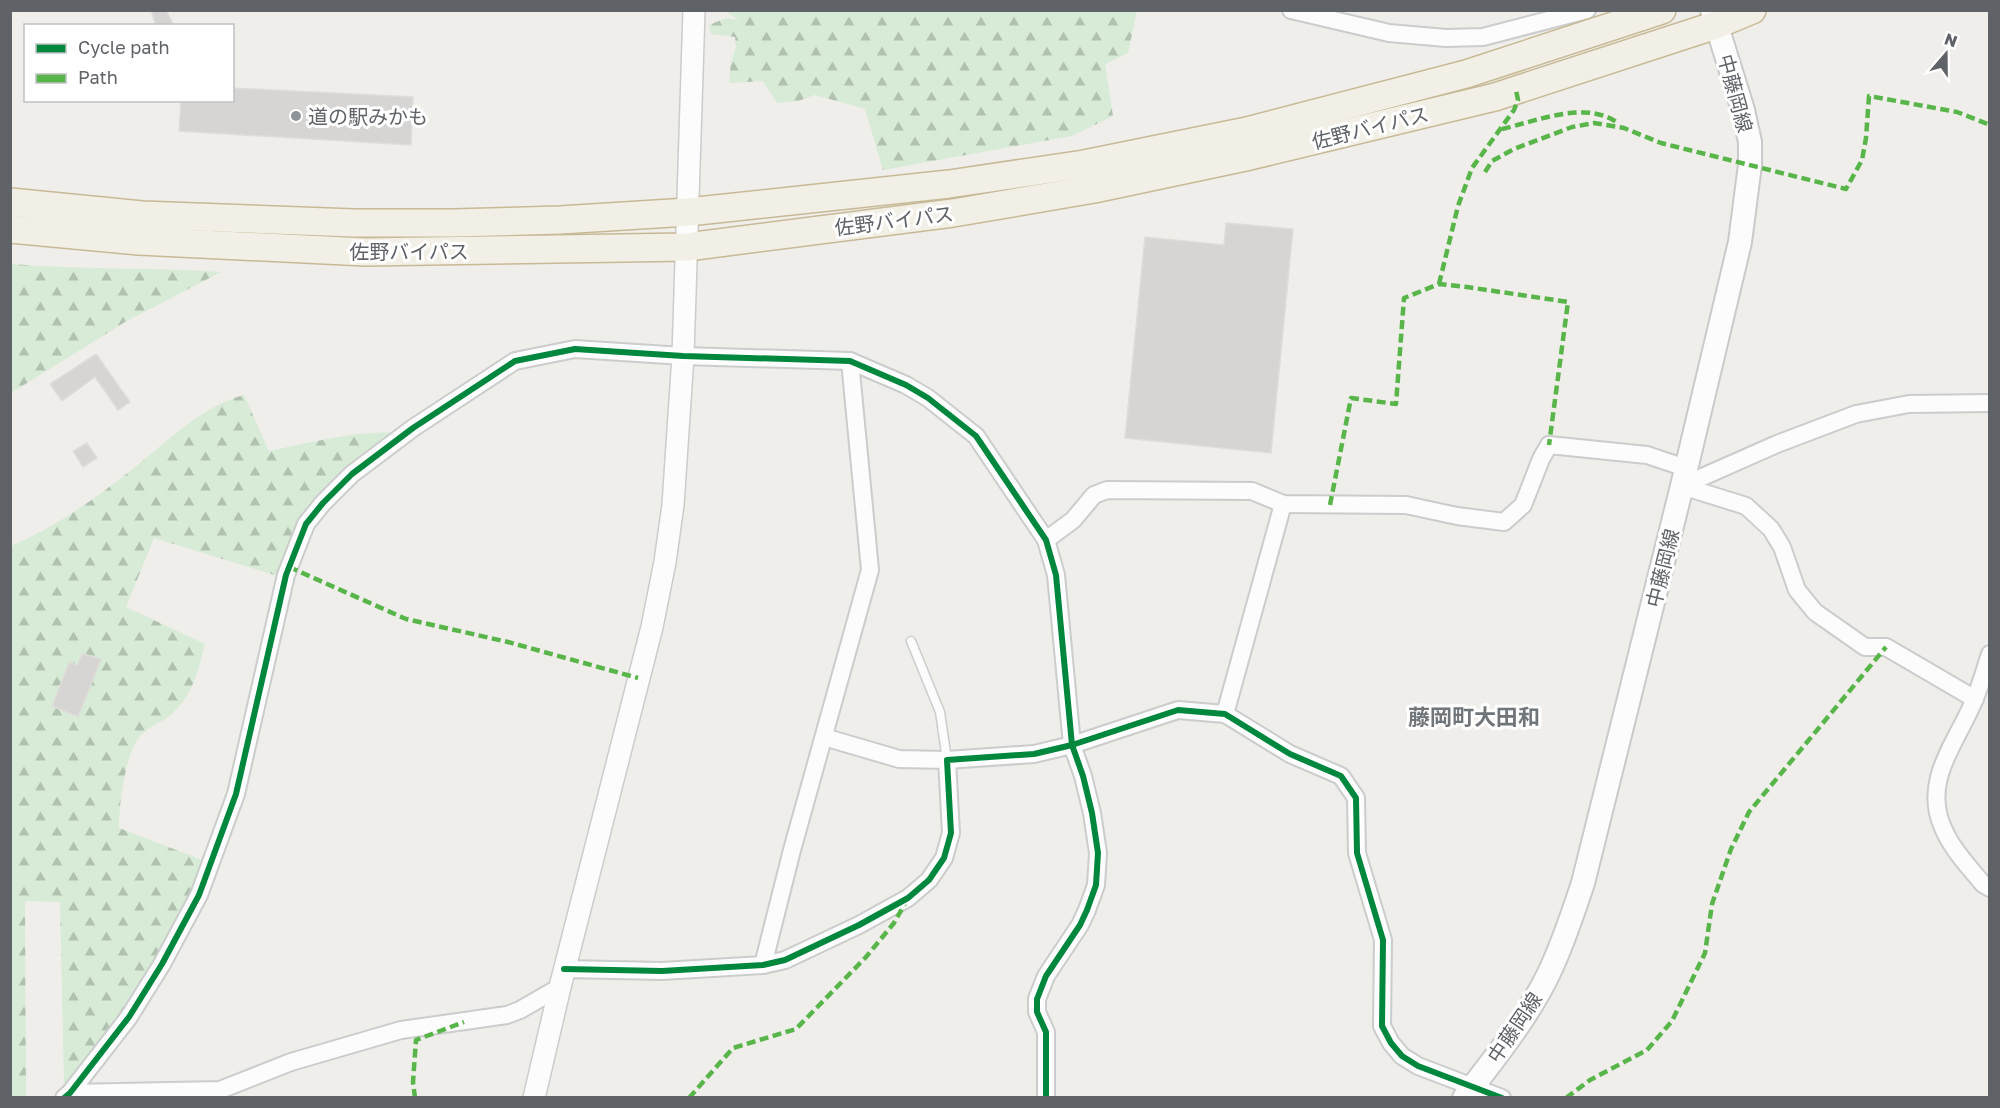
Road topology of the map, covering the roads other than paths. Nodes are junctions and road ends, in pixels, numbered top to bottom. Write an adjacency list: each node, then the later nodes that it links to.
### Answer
1 (694, 10): 8 (street)
2 (1291, 10): 3 (street)
3 (1587, 10)
4 (1662, 10): 8 (highway, 佐野バイパス)
5 (1752, 10): 6 (highway, 佐野バイパス)
6 (1714, 18): 10 (highway, 佐野バイパス); 14 (main road, 中藤岡線)
7 (10, 202): 8 (highway, 佐野バイパス)
8 (688, 212): 10 (street)
9 (10, 229): 10 (highway, 佐野バイパス)
10 (687, 247): 11 (street)
11 (683, 356): 12 (street); 26 (street); 28 (street)
12 (850, 361): 16 (street); 21 (street)
13 (1989, 403): 14 (street)
14 (1684, 477): 15 (street); 19 (street); 27 (main road, 中藤岡線)
15 (1283, 504): 16 (street); 20 (street)
16 (1046, 540): 22 (street)
17 (911, 641): 23 (lane)
18 (1989, 654): 19 (street)
19 (1975, 699): 24 (street)
20 (1225, 714): 22 (street); 27 (street)
21 (825, 737): 23 (street); 25 (street)
22 (1072, 745): 23 (street); 30 (street)
23 (947, 760): 25 (street)
24 (1989, 888)
25 (762, 965): 26 (street)
26 (562, 978): 28 (street); 29 (street)
27 (1468, 1092): 31 (street)
28 (67, 1095)
29 (534, 1098)
30 (1046, 1098)
31 (1502, 1098)

